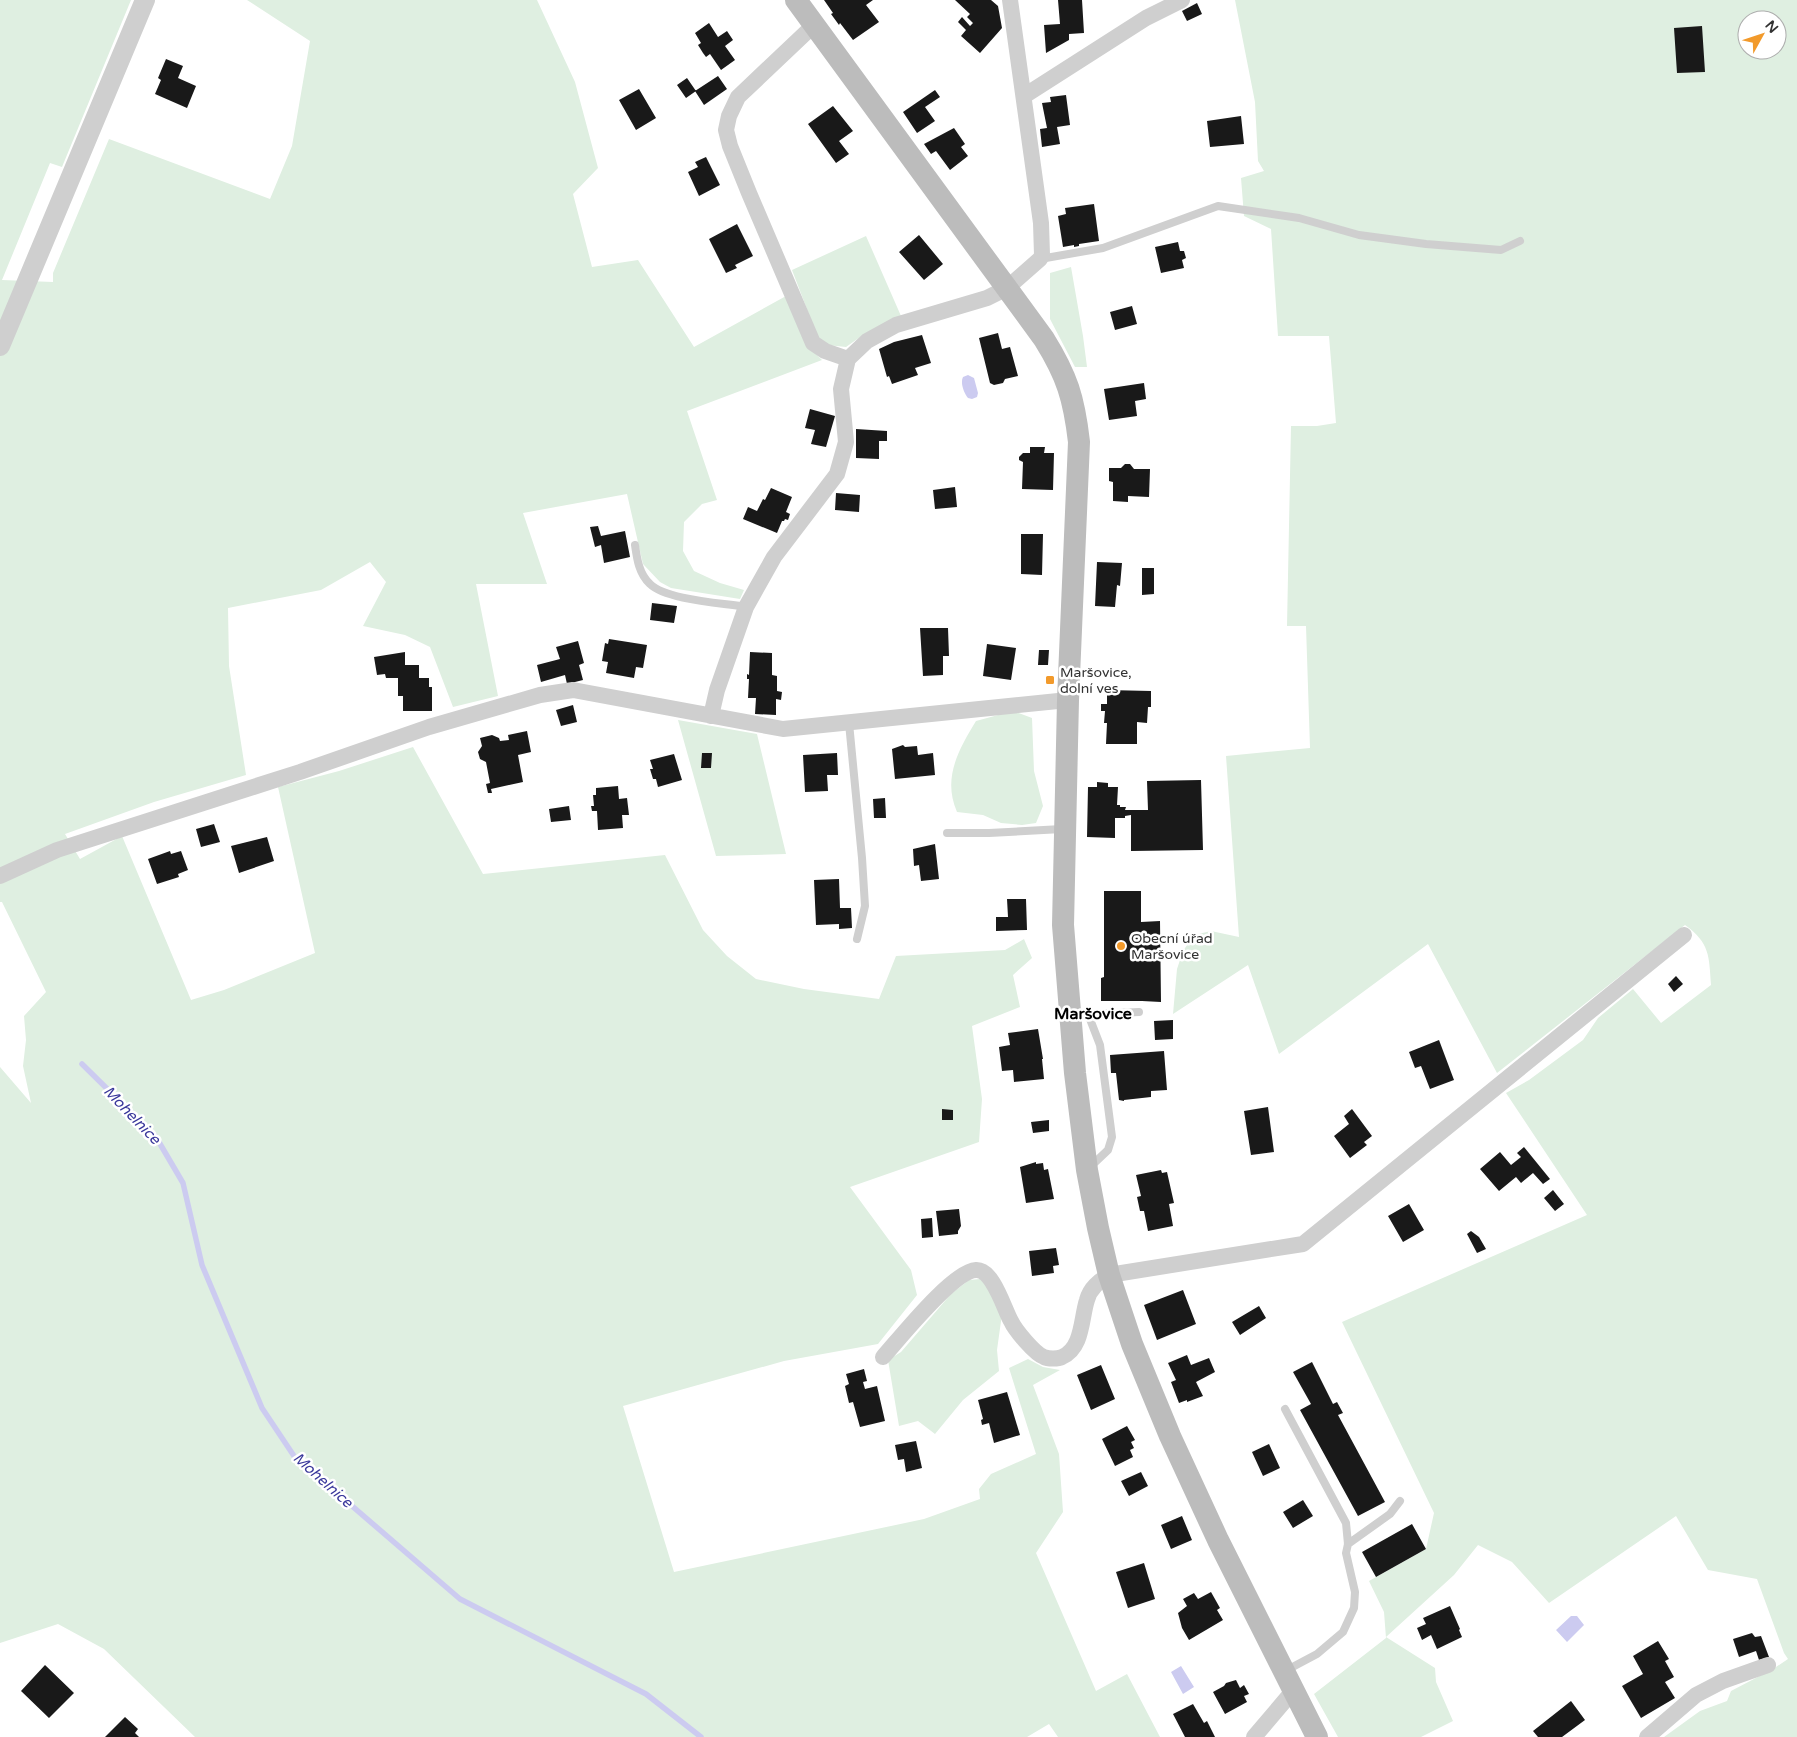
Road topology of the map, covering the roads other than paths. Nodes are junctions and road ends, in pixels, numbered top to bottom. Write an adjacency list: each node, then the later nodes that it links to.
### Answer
1 (145, 0): 10 (street)
2 (796, 0): 5 (main road)
3 (1010, 0): 6 (street)
4 (1182, 0): 6 (street)
5 (814, 25): 9 (main road); 11 (street)
6 (1024, 96): 8 (street)
7 (1520, 241): 8 (lane)
8 (1040, 259): 9 (street)
9 (1007, 288): 11 (street); 14 (main road)
10 (0, 346)
11 (848, 359): 13 (street)
12 (634, 545): 13 (lane)
13 (746, 607): 15 (street)
14 (1068, 700): 16 (street); 17 (main road)
15 (711, 716): 16 (street); 19 (street)
16 (849, 723): 21 (lane)
17 (1066, 829): 18 (lane); 23 (main road)
18 (947, 833)
19 (0, 876)
20 (1684, 935): 24 (street)
21 (857, 939)
22 (1139, 1012): 23 (lane)
23 (1079, 1015): 24 (main road)
24 (1109, 1275): 25 (street); 30 (main road)
25 (883, 1356)
26 (1285, 1409): 28 (lane)
27 (1400, 1501): 28 (lane)
28 (1348, 1544): 30 (lane)
29 (1768, 1665): 34 (street)
30 (1283, 1672): 31 (main road)
31 (1293, 1691): 32 (street); 33 (main road)
32 (1254, 1737)
33 (1317, 1737)
34 (1647, 1737)

